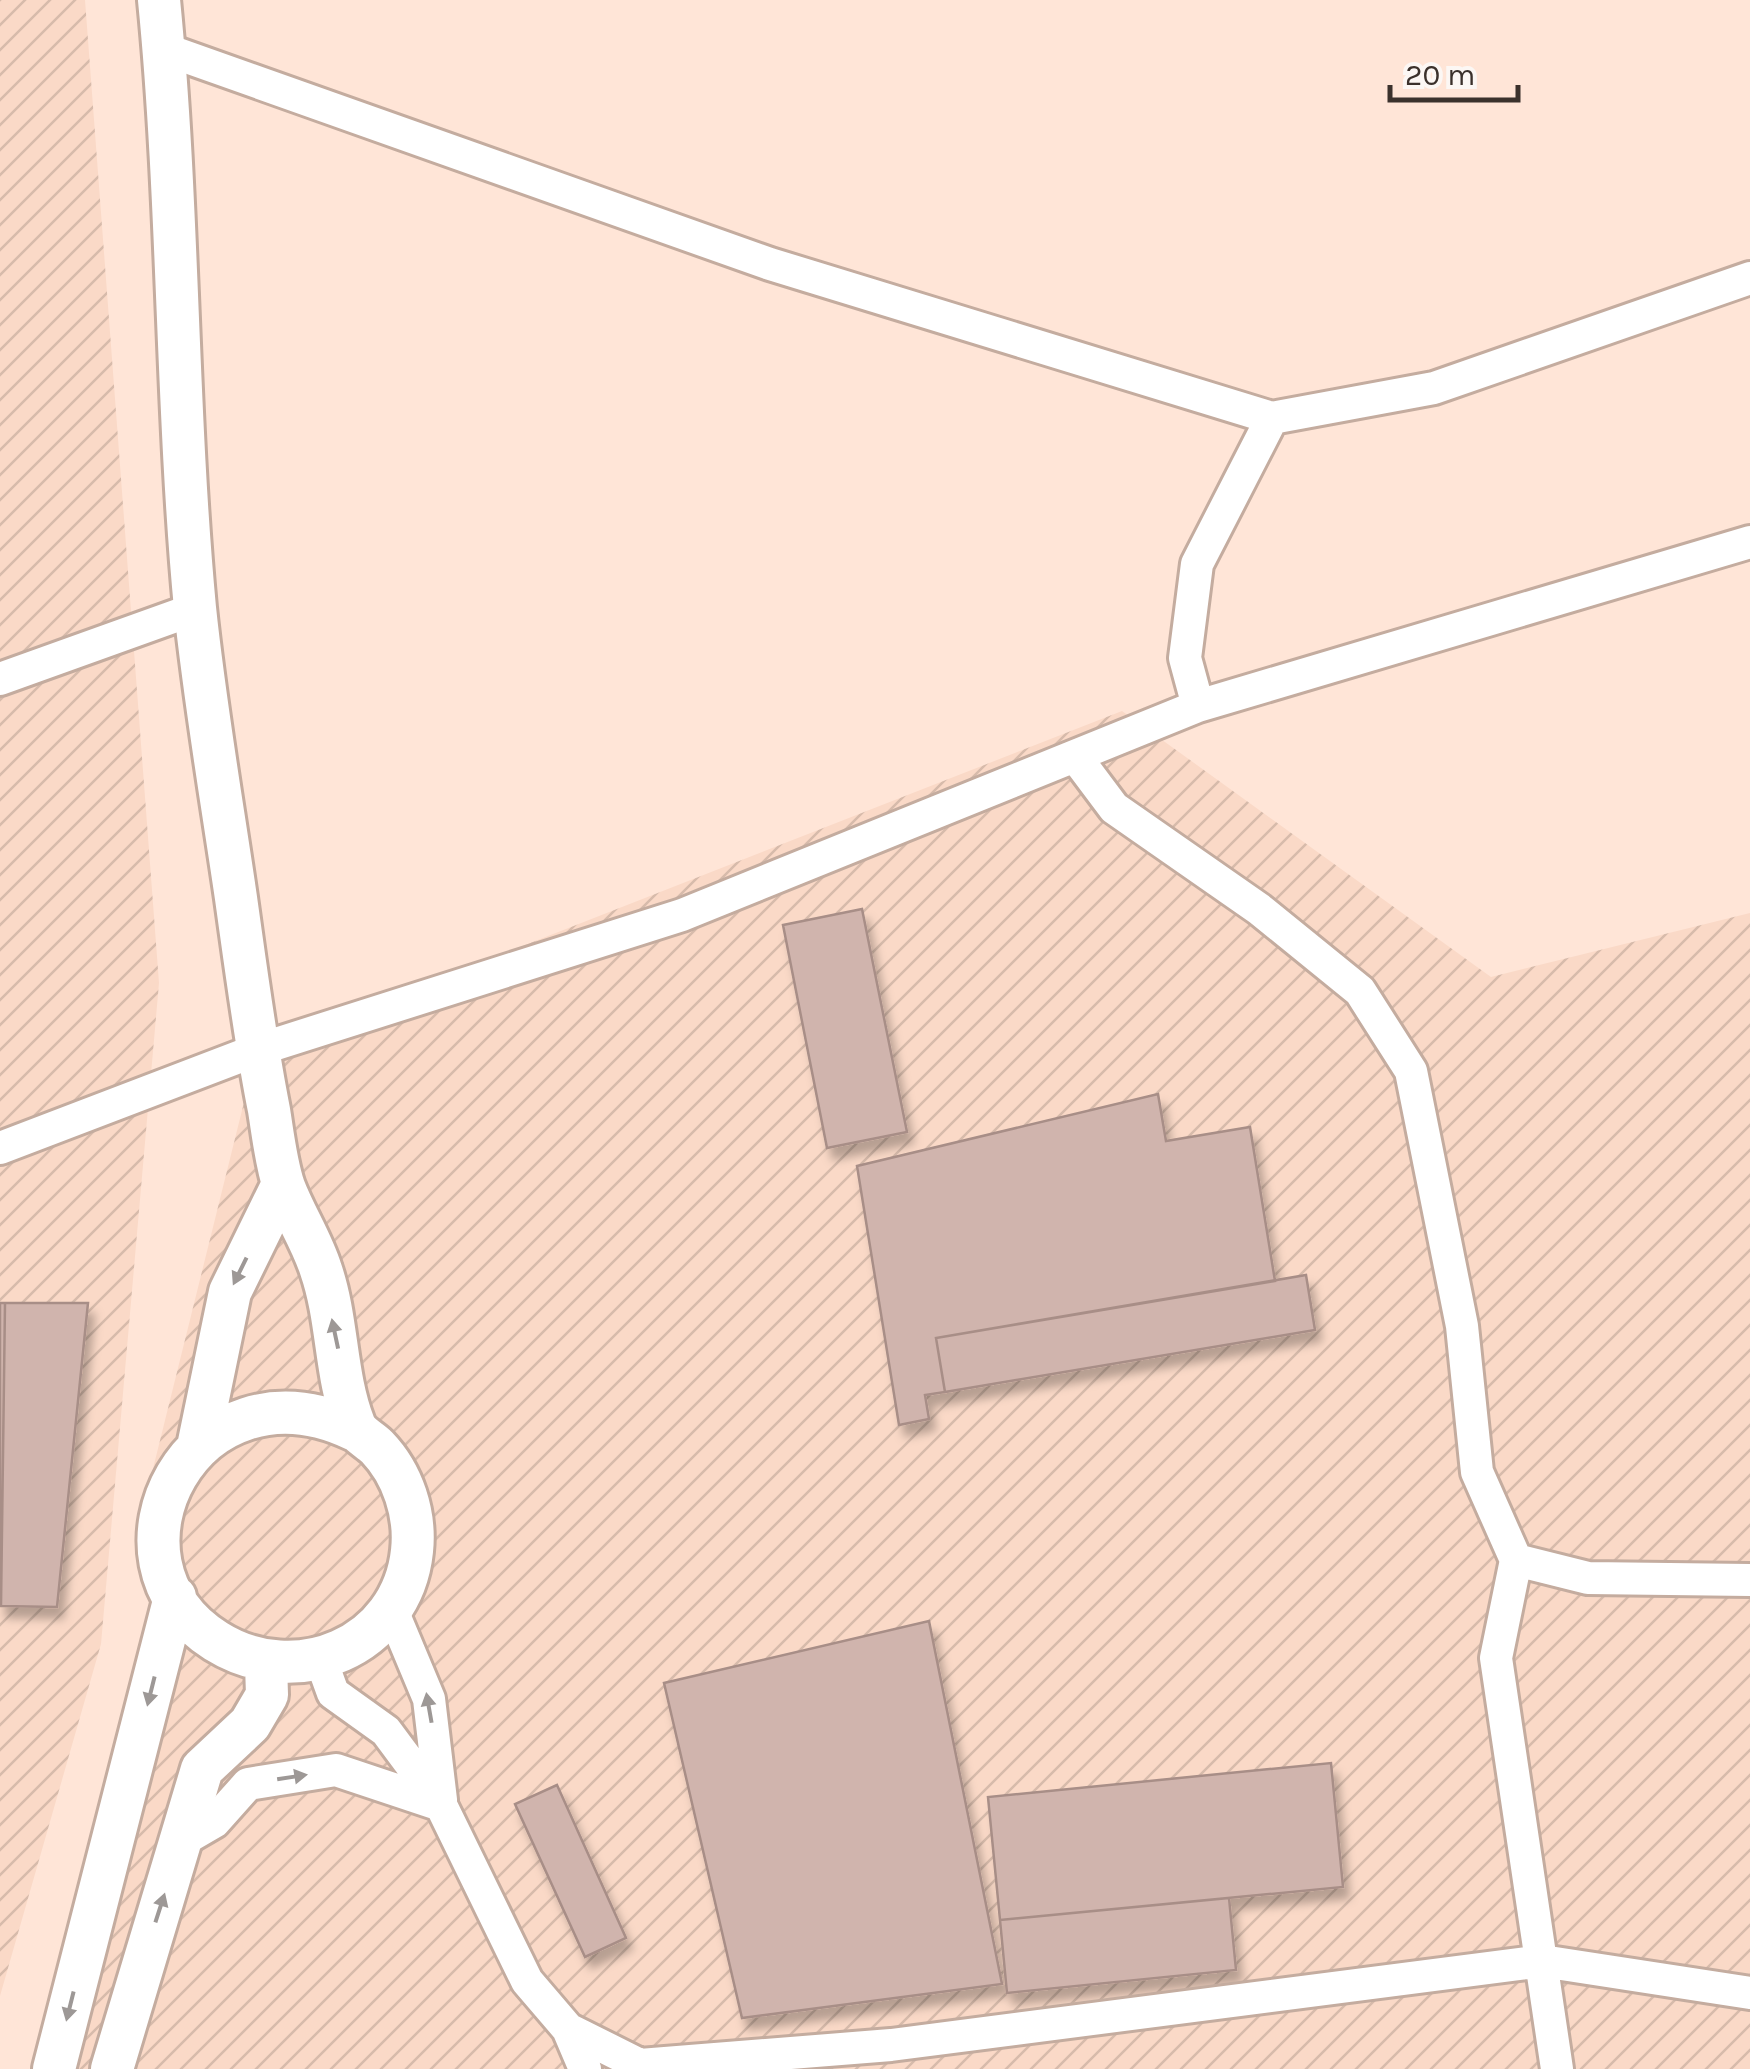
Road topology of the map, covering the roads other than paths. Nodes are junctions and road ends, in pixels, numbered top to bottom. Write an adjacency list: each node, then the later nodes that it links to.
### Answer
1 (158, 0): 2 (street)
2 (164, 49): 4 (street); 6 (street)
3 (1750, 278): 4 (street)
4 (1272, 418): 8 (street)
5 (1750, 542): 8 (street)
6 (196, 609): 7 (street); 10 (street)
7 (0, 679)
8 (1198, 706): 9 (street)
9 (1075, 756): 10 (street); 15 (street)
10 (257, 1050): 11 (street); 12 (street)
11 (0, 1148)
12 (283, 1184): 13 (street, one-way to 12); 14 (street, one-way to 14)
13 (355, 1430): 14 (street); 18 (street)
14 (200, 1442): 17 (street)
15 (1516, 1560): 16 (street); 23 (street)
16 (1750, 1580)
17 (175, 1597): 20 (street); 26 (street, one-way to 26)
18 (391, 1608): 19 (street); 21 (street, one-way to 18)
19 (321, 1660): 20 (street); 21 (street)
20 (266, 1664): 22 (street)
21 (441, 1805): 22 (street, one-way to 21); 25 (street)
22 (183, 1840): 27 (street, one-way to 22)
23 (1542, 1961): 24 (street); 25 (street); 29 (street)
24 (1750, 1993)
25 (568, 2029): 28 (street)
26 (54, 2069)
27 (112, 2069)
28 (585, 2069)
29 (1557, 2069)

